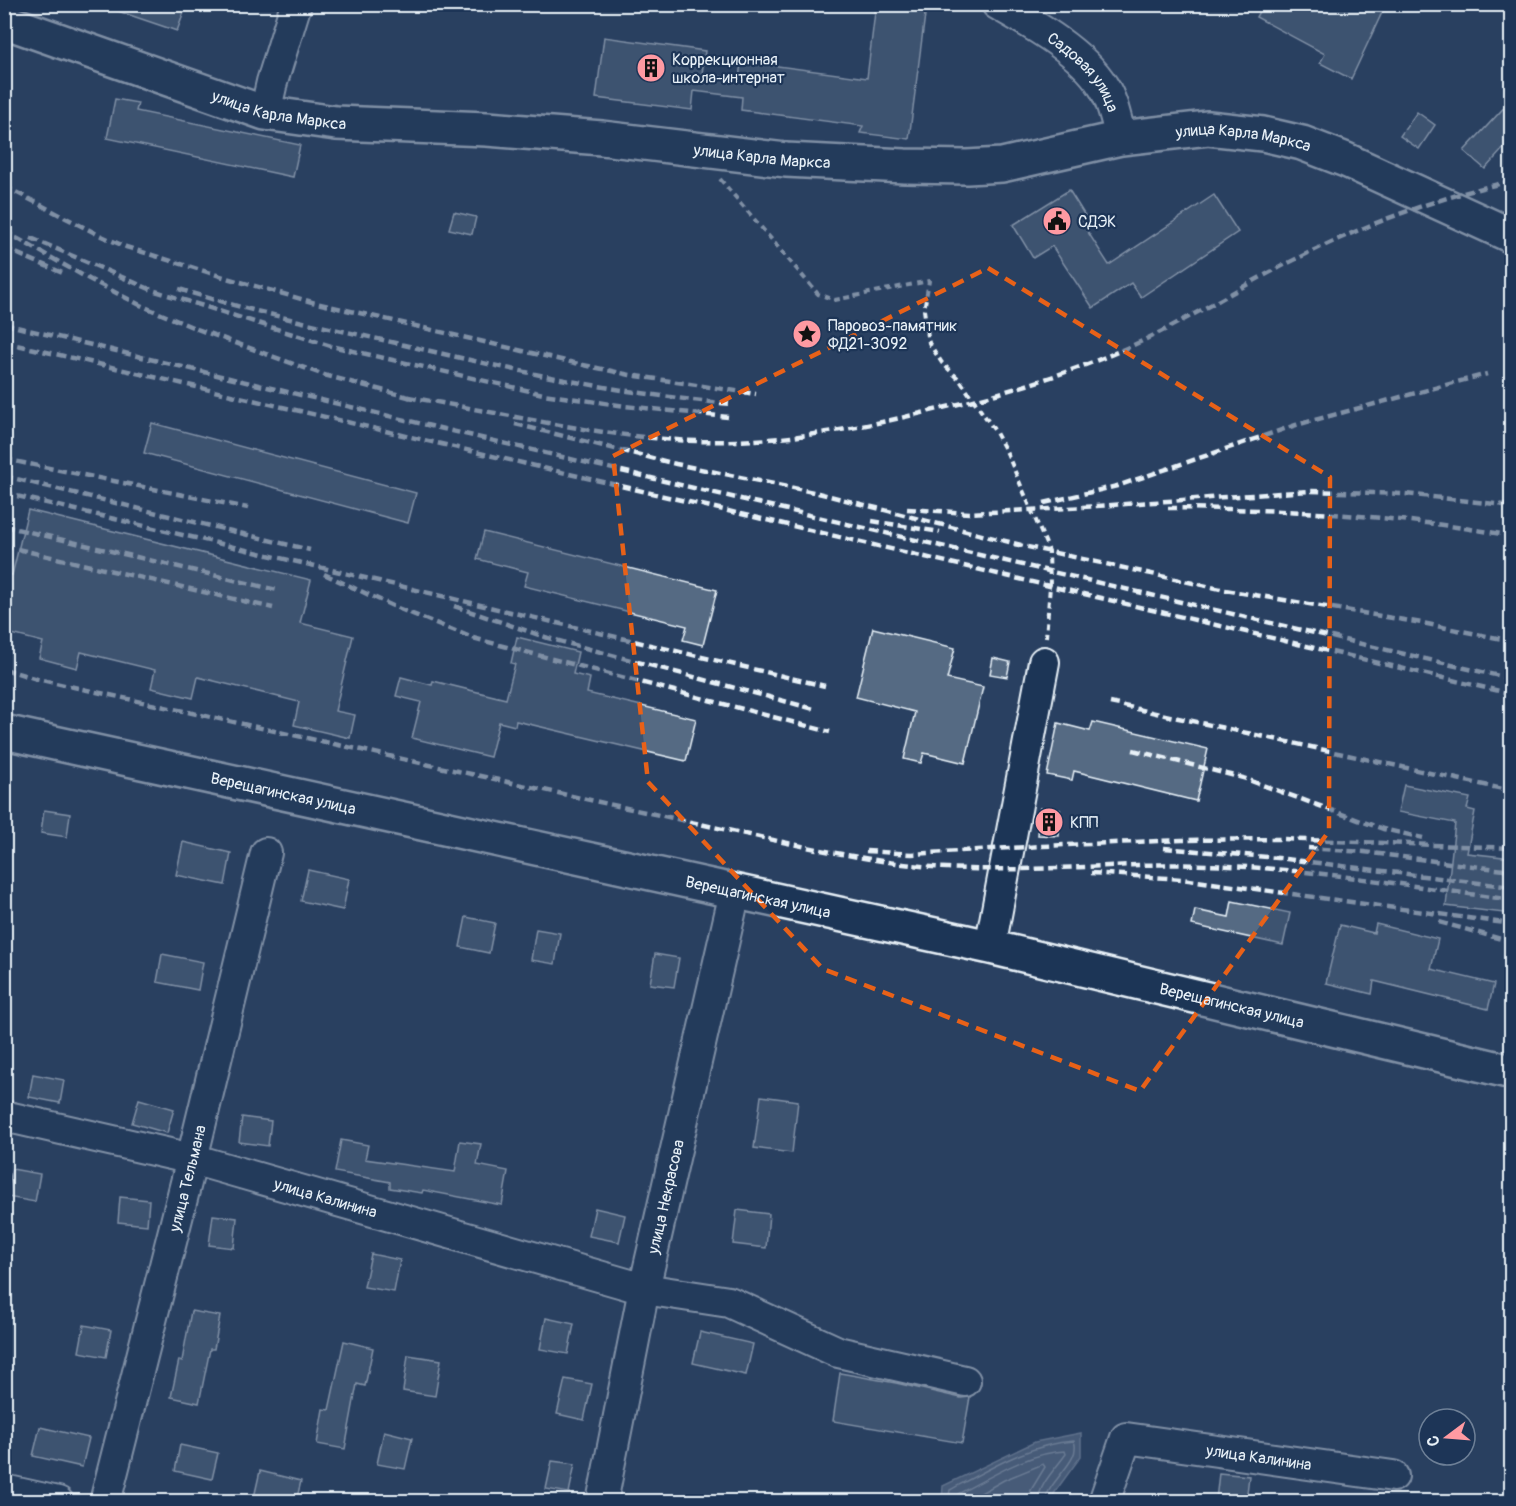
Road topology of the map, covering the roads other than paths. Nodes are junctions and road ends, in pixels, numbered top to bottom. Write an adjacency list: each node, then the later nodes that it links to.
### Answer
1 (297, 4): 4 (street)
2 (997, 4): 5 (street, Садовая улица)
3 (4, 21): 4 (main road, улица Карла Маркса)
4 (265, 112): 5 (main road, улица Карла Маркса)
5 (1121, 138): 6 (main road, улица Карла Маркса)
6 (1512, 236)
7 (1044, 662): 11 (street)
8 (4, 732): 10 (main road, Верещагинская улица)
9 (266, 853): 14 (street, улица Тельмана)
10 (735, 892): 11 (main road, Верещагинская улица); 15 (street, улица Некрасова)
11 (990, 947): 12 (main road, Верещагинская улица)
12 (1512, 1072)
13 (4, 1116): 14 (street, улица Калинина)
14 (192, 1159): 15 (street, улица Калинина); 20 (street, улица Тельмана)
15 (644, 1289): 16 (street, улица Калинина); 21 (street, улица Некрасова)
16 (965, 1382)
17 (1393, 1476): 22 (street, улица Калинина)
18 (4, 1490): 19 (street)
19 (58, 1502)
20 (105, 1502)
21 (602, 1502)
22 (1104, 1502)

